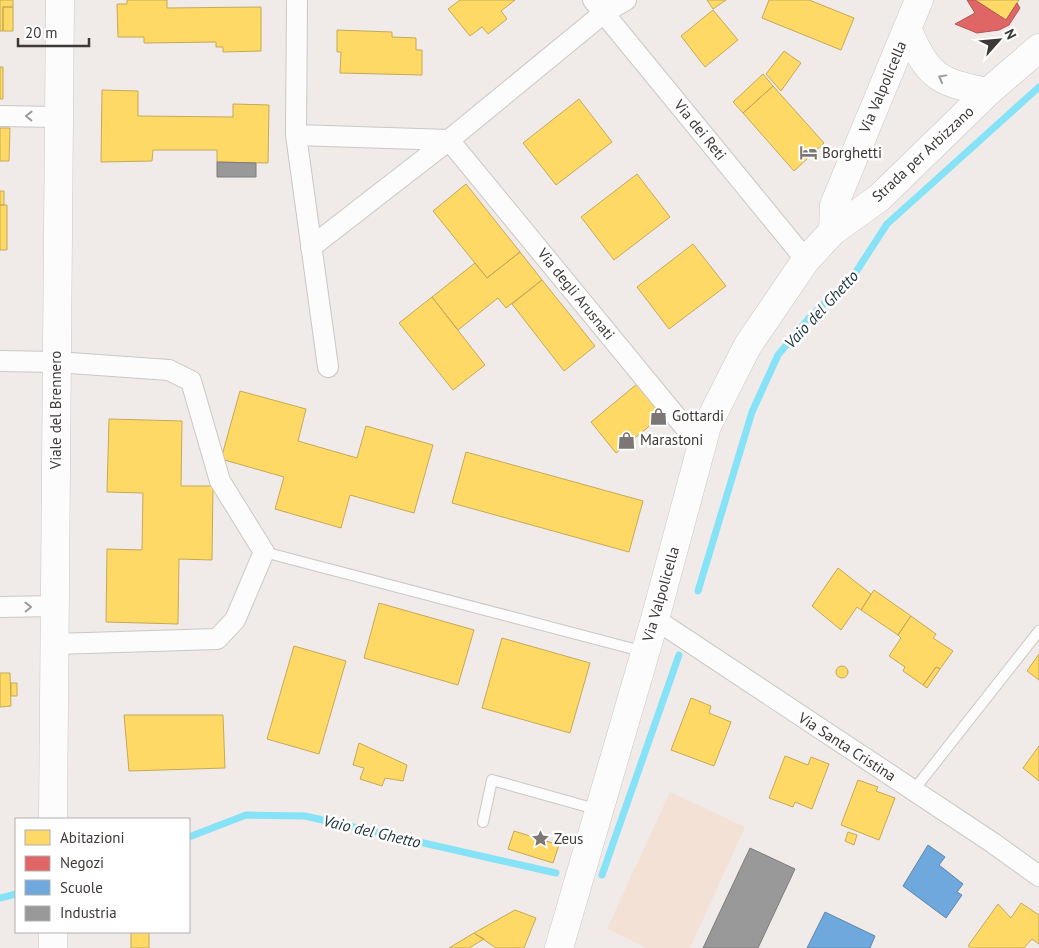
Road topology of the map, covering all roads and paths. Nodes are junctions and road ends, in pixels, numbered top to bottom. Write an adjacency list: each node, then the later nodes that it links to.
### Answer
1 (60, 0): 10 (main road, Viale del Brennero)
2 (297, 0): 11 (street)
3 (626, 0): 5 (street)
4 (919, 0): 6 (main road, Via Valpolicella)
5 (599, 6): 12 (street); 15 (street, Via dei Reti)
6 (907, 28): 8 (main road, Via Valpolicella, one-way to 6); 13 (main road, Via Valpolicella)
7 (1039, 48): 8 (main road, Strada per Arbizzano)
8 (988, 92): 13 (main road, Strada per Arbizzano)
9 (0, 116): 10 (street, one-way to 9)
10 (58, 117): 17 (main road, Viale del Brennero)
11 (296, 135): 12 (street); 14 (street)
12 (449, 140): 14 (street); 19 (street, Via degli Arusnati)
13 (834, 231): 15 (main road, Strada per Arbizzano)
14 (311, 247): 18 (street)
15 (806, 260): 19 (main road, Via Valpolicella)
16 (0, 361): 17 (street)
17 (56, 362): 20 (street); 21 (main road, Viale del Brennero)
18 (328, 367)
19 (702, 448): 23 (main road, Via Valpolicella)
20 (264, 552): 25 (street); 26 (lane)
21 (56, 606): 22 (street, one-way to 21); 25 (main road, Viale del Brennero)
22 (0, 607)
23 (655, 620): 26 (main road, Via Valpolicella); 27 (street, Via Santa Cristina)
24 (1039, 632): 27 (lane)
25 (55, 644): 29 (main road, Viale del Brennero)
26 (645, 652): 28 (main road, Via Valpolicella)
27 (913, 791): 31 (street, Via Santa Cristina)
28 (600, 810): 30 (lane); 34 (main road, Via Valpolicella)
29 (53, 818)
30 (483, 822)
31 (1039, 876)
32 (52, 933): 33 (main road)
33 (52, 948)
34 (559, 948)

